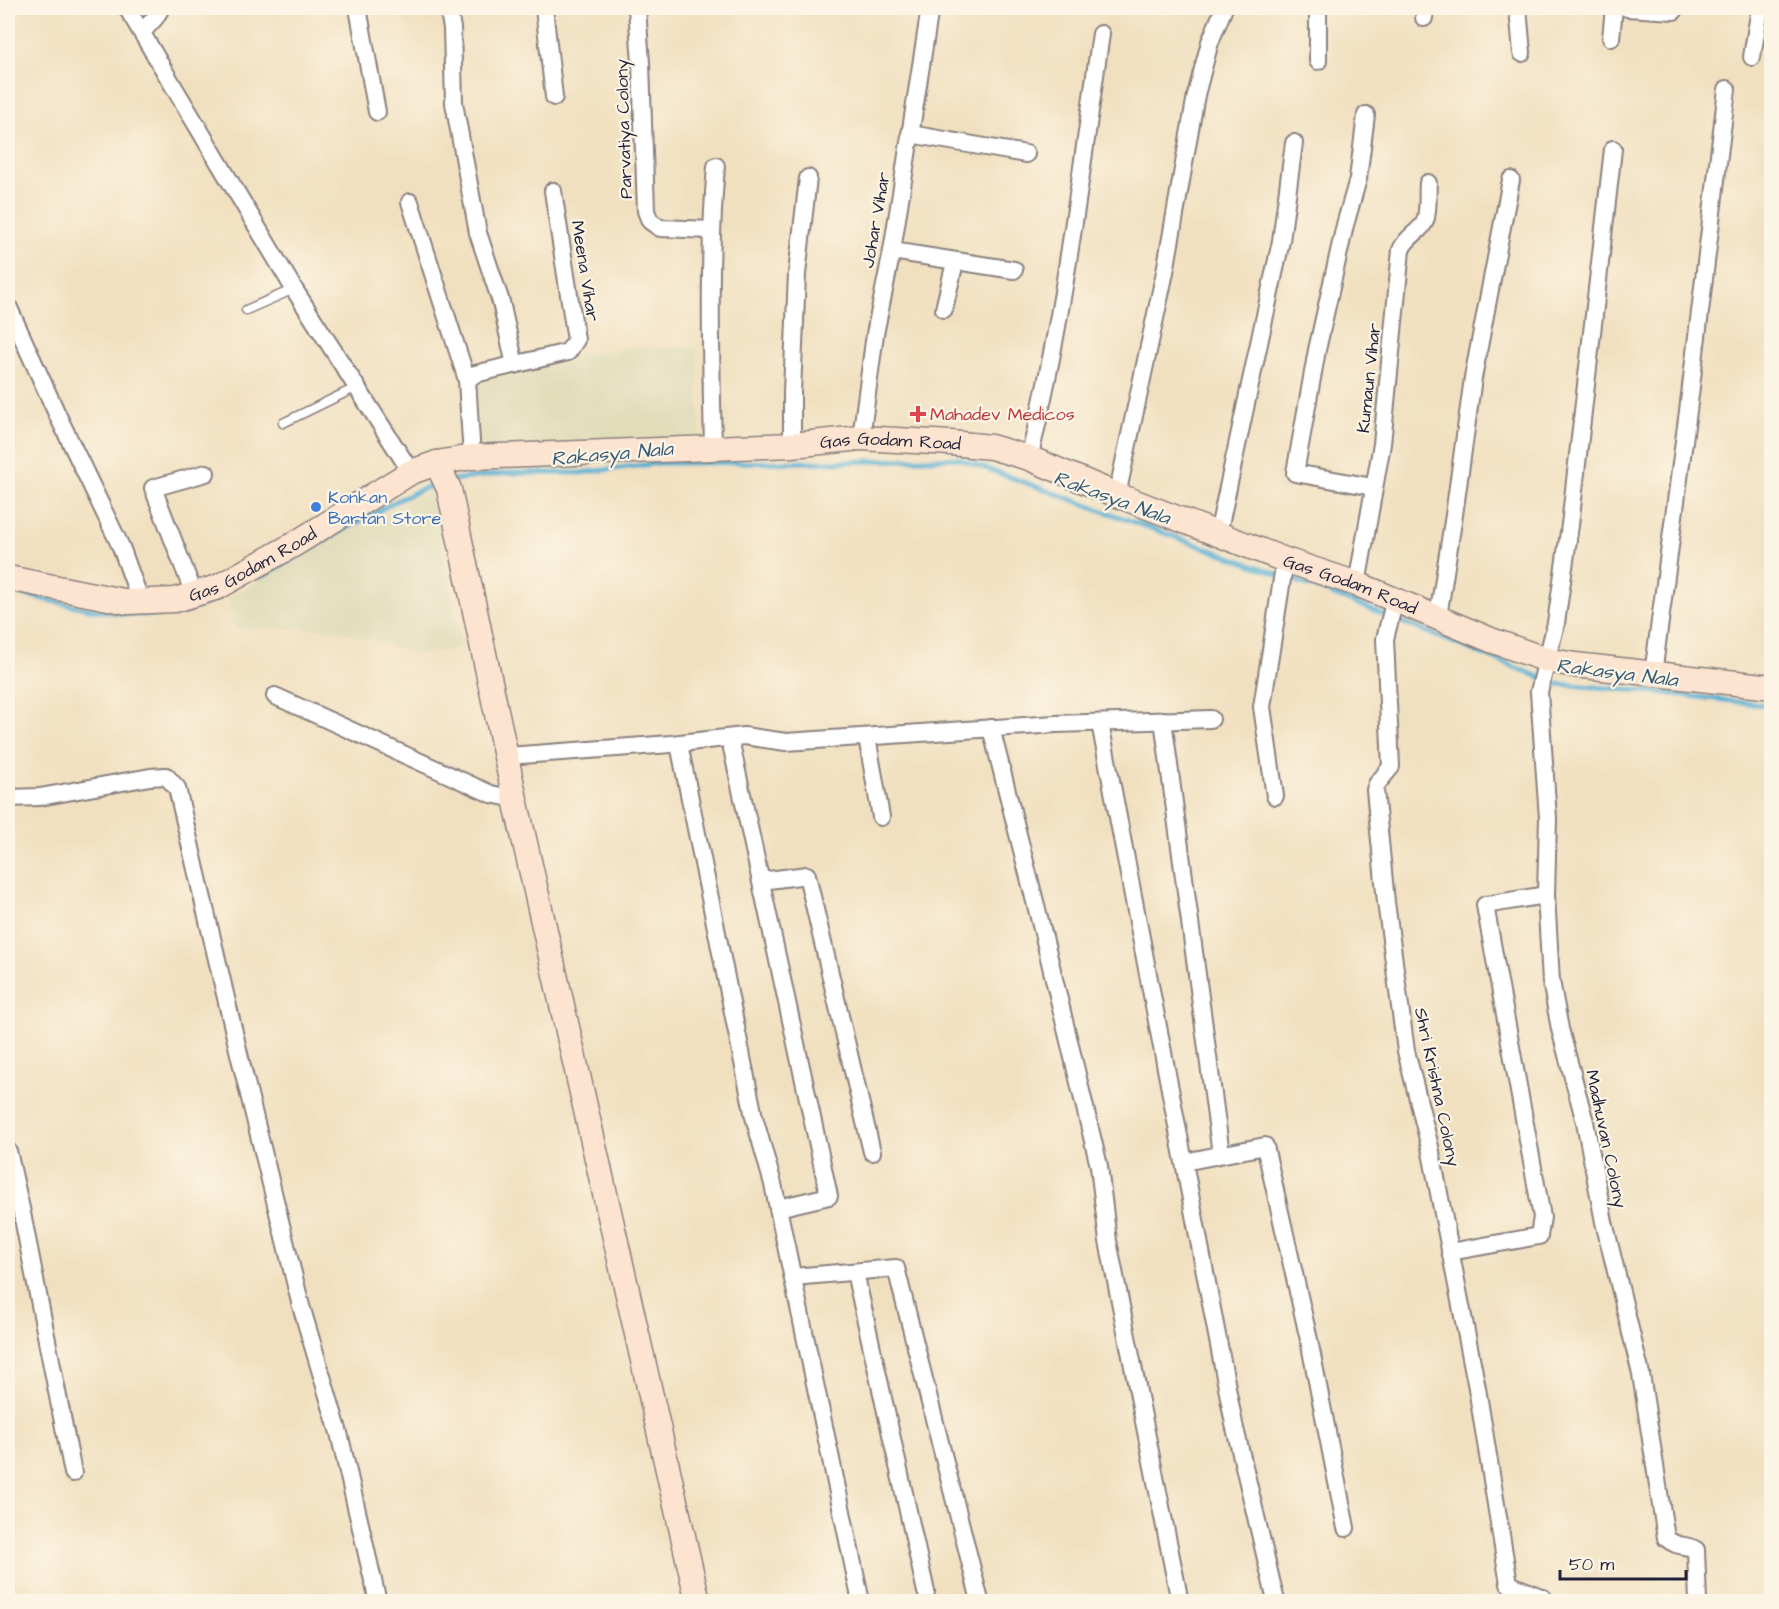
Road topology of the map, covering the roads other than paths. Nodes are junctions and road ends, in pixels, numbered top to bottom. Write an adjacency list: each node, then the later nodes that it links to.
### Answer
1 (127, 8): 15 (street)
2 (161, 8): 15 (street)
3 (358, 8): 23 (street)
4 (448, 8): 43 (street)
5 (544, 8): 22 (street)
6 (637, 8): 35 (street, Parvatiya Colony)
7 (930, 8): 25 (street, Johar Vihar)
8 (1224, 8): 56 (street)
9 (1318, 8): 20 (street)
10 (1518, 8): 18 (street)
11 (1614, 8): 17 (street)
12 (1627, 8): 14 (street)
13 (1760, 8): 19 (street)
14 (1674, 11)
15 (142, 31): 39 (street)
16 (1101, 34): 51 (street)
17 (1611, 39)
18 (1522, 53)
19 (1752, 57)
20 (1318, 60)
21 (1727, 89): 66 (street)
22 (554, 97)
23 (376, 112)
24 (1366, 116): 55 (street)
25 (910, 134): 28 (street); 36 (street, Johar Vihar)
26 (1294, 143): 57 (street)
27 (1613, 149): 65 (street, Madhuvan Colony)
28 (1026, 154)
29 (716, 166): 35 (street)
30 (807, 178): 48 (street)
31 (1511, 180): 64 (street)
32 (1428, 183): 55 (street, Kumaun Vihar)
33 (553, 191): 43 (street, Meena Vihar)
34 (410, 202): 44 (street)
35 (711, 230): 49 (street)
36 (891, 251): 37 (street); 47 (street, Johar Vihar)
37 (955, 262): 38 (street); 41 (street)
38 (1014, 270)
39 (294, 289): 42 (lane); 45 (street)
40 (8, 306): 62 (street)
41 (944, 309)
42 (246, 310)
43 (515, 365): 44 (street, Meena Vihar)
44 (467, 380): 50 (street)
45 (358, 387): 46 (lane); 53 (street)
46 (283, 423)
47 (861, 438): 48 (main road, Gas Godam Road); 51 (main road, Gas Godam Road)
48 (792, 445): 49 (main road, Gas Godam Road)
49 (713, 448): 50 (main road, Gas Godam Road)
50 (472, 457): 54 (main road, Gas Godam Road)
51 (1029, 458): 56 (main road, Gas Godam Road)
52 (206, 472): 61 (street)
53 (411, 472): 54 (main road, Gas Godam Road); 61 (main road, Gas Godam Road)
54 (443, 476): 76 (main road)
55 (1373, 487): 60 (street, Kumaun Vihar)
56 (1117, 495): 57 (main road, Gas Godam Road)
57 (1218, 534): 58 (main road, Gas Godam Road)
58 (1283, 571): 60 (main road, Gas Godam Road); 77 (street)
59 (8, 578): 62 (main road, Gas Godam Road)
60 (1357, 584): 63 (main road, Gas Godam Road)
61 (194, 594): 62 (main road, Gas Godam Road)
62 (141, 602)
63 (1393, 605): 64 (main road, Gas Godam Road); 88 (street, Shri Krishna Colony)
64 (1438, 617): 65 (main road, Gas Godam Road)
65 (1543, 674): 66 (main road, Gas Godam Road); 82 (street, Madhuvan Colony)
66 (1653, 674): 67 (main road, Gas Godam Road)
67 (1771, 682)
68 (275, 696): 79 (street)
69 (1211, 719): 70 (street)
70 (1163, 720): 71 (street); 85 (street)
71 (1100, 723): 72 (street); 86 (street)
72 (991, 728): 73 (street); 99 (street)
73 (867, 737): 74 (street); 80 (street)
74 (730, 738): 75 (street); 81 (street)
75 (679, 744): 76 (street); 87 (street)
76 (507, 756): 79 (main road)
77 (1275, 796)
78 (8, 798): 96 (street)
79 (515, 799): 97 (main road)
80 (881, 817)
81 (761, 881): 84 (street); 87 (street)
82 (1546, 895): 88 (street); 101 (street, Madhuvan Colony)
83 (8, 1151): 91 (street)
84 (872, 1152)
85 (1221, 1154): 86 (street); 92 (street)
86 (1184, 1162): 95 (street)
87 (778, 1208): 90 (street)
88 (1450, 1252): 100 (street, Shri Krishna Colony)
89 (855, 1272): 90 (street); 93 (street); 94 (street)
90 (793, 1278): 98 (street)
91 (73, 1473)
92 (1346, 1528)
93 (927, 1592)
94 (979, 1597)
95 (1276, 1601)
96 (378, 1602)
97 (698, 1602)
98 (861, 1602)
99 (1180, 1602)
100 (1543, 1602)
101 (1698, 1602)

